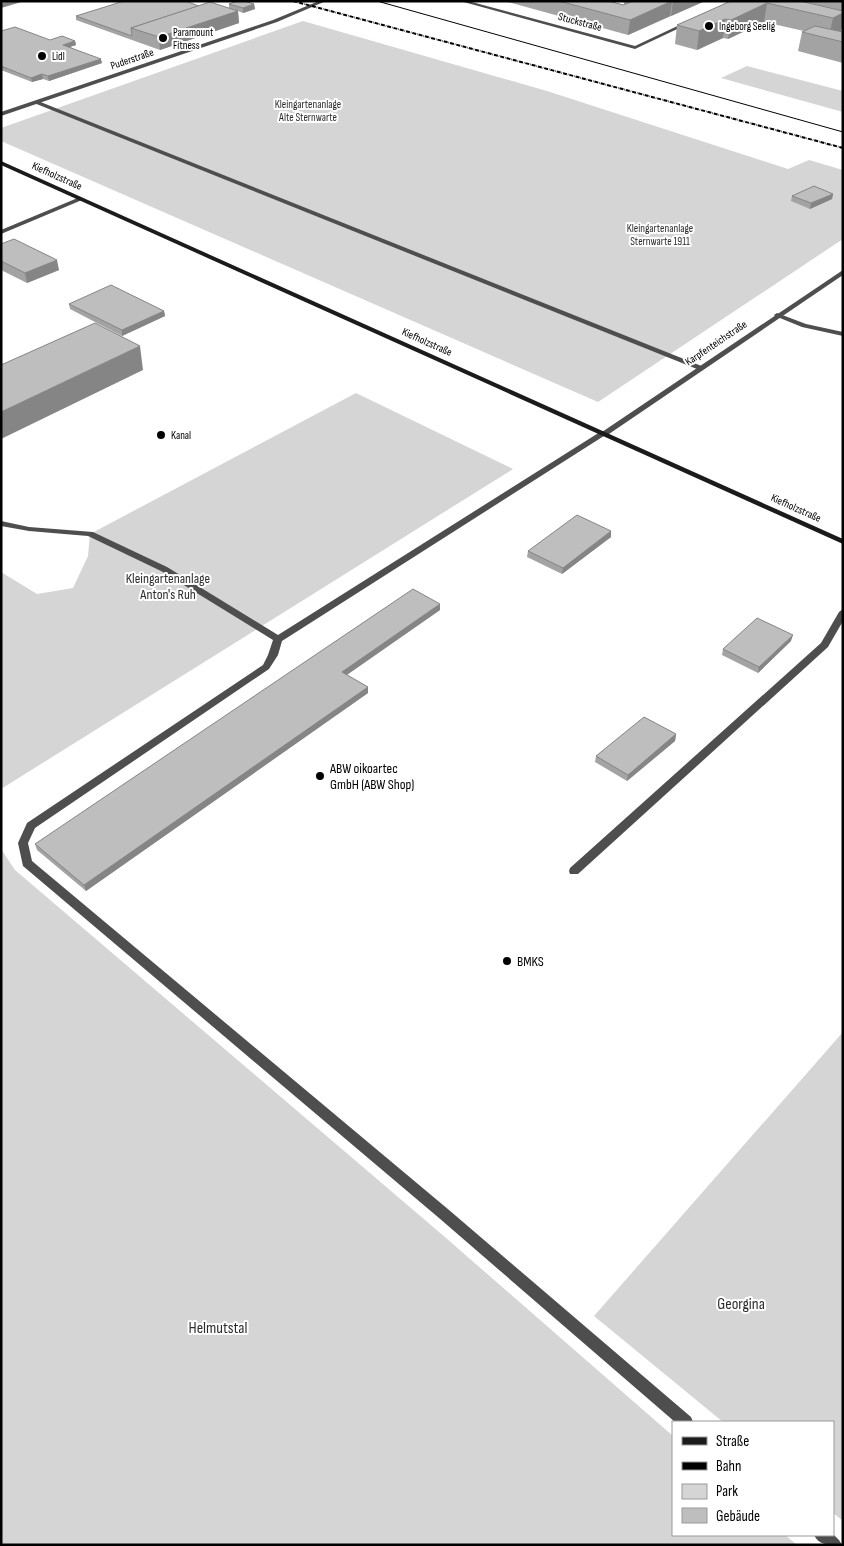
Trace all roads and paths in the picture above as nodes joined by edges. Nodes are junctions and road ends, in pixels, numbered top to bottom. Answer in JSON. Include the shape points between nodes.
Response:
{"nodes":[{"id":1,"x":324,"y":1,"type":"edge"},
{"id":2,"x":462,"y":1,"type":"edge"},
{"id":3,"x":696,"y":20,"type":"edge"},
{"id":4,"x":36,"y":102,"type":"junction"},
{"id":5,"x":1,"y":114,"type":"edge"},
{"id":6,"x":1,"y":164,"type":"edge"},
{"id":7,"x":80,"y":199,"type":"junction"},
{"id":8,"x":1,"y":232,"type":"edge"},
{"id":9,"x":843,"y":272,"type":"edge"},
{"id":10,"x":778,"y":315,"type":"junction"},
{"id":11,"x":843,"y":334,"type":"edge"},
{"id":12,"x":700,"y":368,"type":"junction"},
{"id":13,"x":603,"y":434,"type":"junction"},
{"id":14,"x":1,"y":523,"type":"edge"},
{"id":15,"x":843,"y":542,"type":"edge"},
{"id":16,"x":843,"y":612,"type":"edge"},
{"id":17,"x":278,"y":639,"type":"junction"},
{"id":18,"x":574,"y":871,"type":"dead end"},
{"id":19,"x":685,"y":1421,"type":"edge"},
{"id":20,"x":823,"y":1536,"type":"edge"},
{"id":21,"x":834,"y":1545,"type":"edge"}],
"edges":[{"from":1,"to":4,"type":"street","name":"Puderstraße","via":[[266,24]]},
{"from":2,"to":3,"type":"street","name":"Stuckstraße","via":[[635,48]]},
{"from":4,"to":5,"type":"street","name":"Puderstraße"},
{"from":4,"to":12,"type":"street"},
{"from":6,"to":7,"type":"street","name":"Kiefholzstraße"},
{"from":7,"to":8,"type":"street"},
{"from":7,"to":13,"type":"street","name":"Kiefholzstraße"},
{"from":9,"to":10,"type":"street","name":"Karpfenteichstraße"},
{"from":10,"to":11,"type":"street","via":[[804,326]]},
{"from":10,"to":12,"type":"street","name":"Karpfenteichstraße"},
{"from":12,"to":13,"type":"street","name":"Karpfenteichstraße"},
{"from":13,"to":15,"type":"street","name":"Kiefholzstraße"},
{"from":13,"to":17,"type":"street","name":"Karpfenteichstraße"},
{"from":14,"to":17,"type":"street","via":[[29,529],[90,534],[164,569]]},
{"from":16,"to":18,"type":"street","via":[[825,646]]},
{"from":17,"to":19,"type":"street","via":[[266,667],[31,826],[23,843],[27,863]]},
{"from":20,"to":21,"type":"street"}]}
